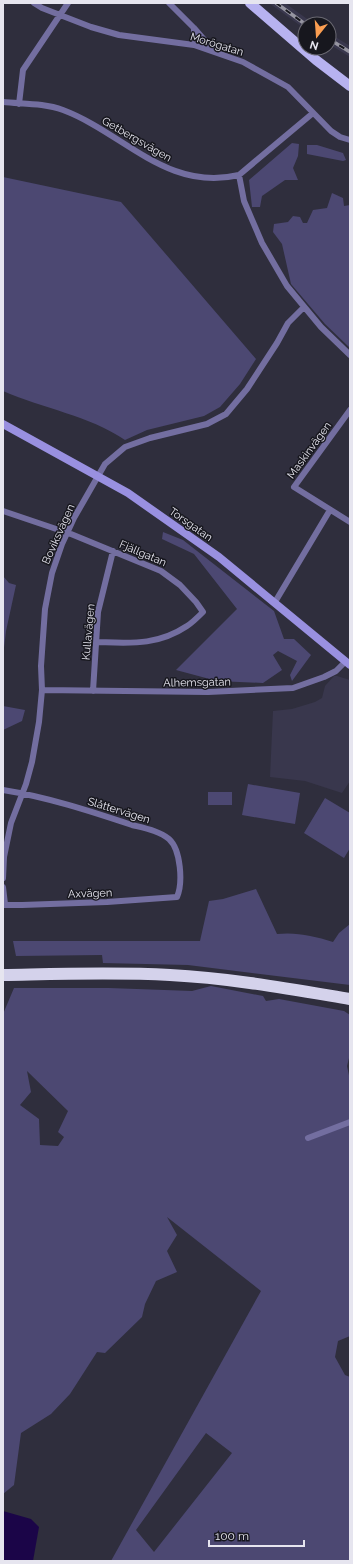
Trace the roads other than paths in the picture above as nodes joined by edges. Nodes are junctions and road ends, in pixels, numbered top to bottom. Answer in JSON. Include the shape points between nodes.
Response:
{"nodes":[{"id":1,"x":34,"y":3,"type":"edge"},
{"id":2,"x":68,"y":3,"type":"edge"},
{"id":3,"x":169,"y":3,"type":"edge"},
{"id":4,"x":250,"y":3,"type":"edge"},
{"id":5,"x":61,"y":15,"type":"junction"},
{"id":6,"x":194,"y":28,"type":"junction"},
{"id":7,"x":194,"y":45,"type":"junction"},
{"id":8,"x":214,"y":51,"type":"junction"},
{"id":9,"x":350,"y":86,"type":"edge"},
{"id":10,"x":3,"y":102,"type":"edge"},
{"id":11,"x":19,"y":104,"type":"junction"},
{"id":12,"x":313,"y":113,"type":"junction"},
{"id":13,"x":350,"y":140,"type":"edge"},
{"id":14,"x":239,"y":175,"type":"junction"},
{"id":15,"x":304,"y":306,"type":"junction"},
{"id":16,"x":350,"y":355,"type":"edge"},
{"id":17,"x":350,"y":410,"type":"edge"},
{"id":18,"x":3,"y":424,"type":"edge"},
{"id":19,"x":98,"y":477,"type":"junction"},
{"id":20,"x":330,"y":510,"type":"junction"},
{"id":21,"x":3,"y":511,"type":"edge"},
{"id":22,"x":350,"y":522,"type":"edge"},
{"id":23,"x":67,"y":533,"type":"junction"},
{"id":24,"x":113,"y":551,"type":"junction"},
{"id":25,"x":275,"y":602,"type":"junction"},
{"id":26,"x":97,"y":642,"type":"junction"},
{"id":27,"x":348,"y":663,"type":"edge"},
{"id":28,"x":42,"y":690,"type":"junction"},
{"id":29,"x":93,"y":691,"type":"junction"},
{"id":30,"x":3,"y":790,"type":"edge"},
{"id":31,"x":22,"y":793,"type":"junction"},
{"id":32,"x":3,"y":878,"type":"edge"},
{"id":33,"x":3,"y":888,"type":"edge"},
{"id":34,"x":177,"y":897,"type":"joint"},
{"id":35,"x":4,"y":904,"type":"edge"},
{"id":36,"x":3,"y":969,"type":"edge"},
{"id":37,"x":3,"y":975,"type":"edge"},
{"id":38,"x":350,"y":992,"type":"edge"},
{"id":39,"x":350,"y":999,"type":"edge"},
{"id":40,"x":350,"y":1122,"type":"edge"},
{"id":41,"x":308,"y":1138,"type":"dead end"}],
"edges":[{"from":1,"to":5,"type":"street","name":"Morögatan"},
{"from":2,"to":5,"type":"street"},
{"from":3,"to":6,"type":"street"},
{"from":4,"to":9,"type":"main road"},
{"from":5,"to":7,"type":"street","name":"Morögatan","via":[[119,35]]},
{"from":5,"to":11,"type":"street","via":[[23,70]]},
{"from":6,"to":7,"type":"street"},
{"from":6,"to":8,"type":"street"},
{"from":7,"to":8,"type":"street","name":"Morögatan"},
{"from":8,"to":12,"type":"street","name":"Morögatan","via":[[243,62],[288,87]]},
{"from":10,"to":11,"type":"street","name":"Getbergsvägen"},
{"from":11,"to":14,"type":"street","name":"Getbergsvägen","via":[[52,106],[65,111],[178,173],[202,178]]},
{"from":12,"to":13,"type":"street","name":"Morögatan","via":[[331,131]]},
{"from":12,"to":14,"type":"street"},
{"from":14,"to":15,"type":"street","via":[[244,201],[262,243],[287,286]]},
{"from":15,"to":16,"type":"street"},
{"from":15,"to":19,"type":"street","name":"Boviksvägen","via":[[288,323],[247,389],[226,414],[207,424],[125,447],[105,464]]},
{"from":17,"to":20,"type":"street","name":"Maskinvägen","via":[[294,487]]},
{"from":18,"to":19,"type":"main road","name":"Torsgatan"},
{"from":19,"to":23,"type":"street","name":"Boviksvägen"},
{"from":19,"to":25,"type":"main road","name":"Torsgatan","via":[[128,493],[219,556]]},
{"from":20,"to":22,"type":"street","name":"Maskinvägen"},
{"from":20,"to":25,"type":"street"},
{"from":21,"to":23,"type":"street","name":"Fjällgatan"},
{"from":23,"to":24,"type":"street","name":"Fjällgatan"},
{"from":23,"to":28,"type":"street","name":"Boviksvägen","via":[[52,573],[45,610]]},
{"from":24,"to":26,"type":"street","name":"Kullavägen","via":[[99,607]]},
{"from":24,"to":26,"type":"street","name":"Fjällgatan","via":[[170,576],[203,612],[187,626],[154,641]]},
{"from":25,"to":27,"type":"main road","name":"Torsgatan"},
{"from":26,"to":29,"type":"street","name":"Kullavägen"},
{"from":27,"to":29,"type":"street","name":"Alhemsgatan","via":[[324,677],[293,688],[208,692]]},
{"from":28,"to":29,"type":"street","name":"Alhemsgatan"},
{"from":28,"to":31,"type":"street","name":"Boviksvägen","via":[[36,740]]},
{"from":30,"to":31,"type":"street","name":"Slåttervägen"},
{"from":31,"to":32,"type":"street","name":"Boviksvägen","via":[[11,822]]},
{"from":31,"to":34,"type":"street","name":"Slåttervägen","via":[[107,817],[168,838],[176,848],[179,860],[180,890]]},
{"from":33,"to":35,"type":"street"},
{"from":34,"to":35,"type":"street","name":"Axvägen","via":[[107,902]]},
{"from":36,"to":38,"type":"highway","via":[[158,968],[246,976]]},
{"from":37,"to":39,"type":"highway","via":[[131,973],[192,976],[241,981]]},
{"from":40,"to":41,"type":"street"}]}
